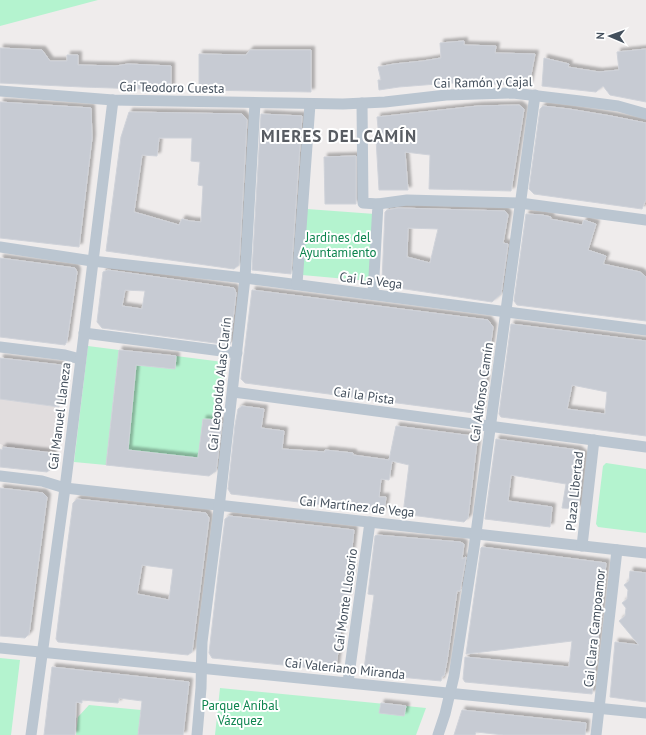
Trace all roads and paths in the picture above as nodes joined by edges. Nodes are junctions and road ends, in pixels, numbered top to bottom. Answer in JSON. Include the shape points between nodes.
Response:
{"nodes":[{"id":1,"x":0,"y":91,"type":"edge"},
{"id":2,"x":535,"y":95,"type":"junction"},
{"id":3,"x":113,"y":100,"type":"junction"},
{"id":4,"x":255,"y":103,"type":"junction"},
{"id":5,"x":362,"y":103,"type":"junction"},
{"id":6,"x":310,"y":104,"type":"junction"},
{"id":7,"x":343,"y":104,"type":"joint"},
{"id":8,"x":646,"y":114,"type":"edge"},
{"id":9,"x":520,"y":203,"type":"junction"},
{"id":10,"x":378,"y":204,"type":"junction"},
{"id":11,"x":646,"y":220,"type":"edge"},
{"id":12,"x":0,"y":247,"type":"edge"},
{"id":13,"x":92,"y":261,"type":"junction"},
{"id":14,"x":245,"y":278,"type":"junction"},
{"id":15,"x":297,"y":284,"type":"junction"},
{"id":16,"x":374,"y":294,"type":"junction"},
{"id":17,"x":506,"y":312,"type":"junction"},
{"id":18,"x":646,"y":330,"type":"edge"},
{"id":19,"x":84,"y":333,"type":"junction"},
{"id":20,"x":0,"y":347,"type":"edge"},
{"id":21,"x":237,"y":353,"type":"junction"},
{"id":22,"x":80,"y":359,"type":"junction"},
{"id":23,"x":233,"y":392,"type":"junction"},
{"id":24,"x":490,"y":426,"type":"junction"},
{"id":25,"x":594,"y":440,"type":"junction"},
{"id":26,"x":646,"y":447,"type":"edge"},
{"id":27,"x":0,"y":476,"type":"edge"},
{"id":28,"x":65,"y":488,"type":"junction"},
{"id":29,"x":220,"y":505,"type":"junction"},
{"id":30,"x":370,"y":522,"type":"junction"},
{"id":31,"x":476,"y":534,"type":"junction"},
{"id":32,"x":582,"y":546,"type":"junction"},
{"id":33,"x":617,"y":550,"type":"junction"},
{"id":34,"x":646,"y":553,"type":"edge"},
{"id":35,"x":0,"y":648,"type":"edge"},
{"id":36,"x":41,"y":652,"type":"junction"},
{"id":37,"x":201,"y":668,"type":"junction"},
{"id":38,"x":348,"y":682,"type":"junction"},
{"id":39,"x":450,"y":693,"type":"junction"},
{"id":40,"x":599,"y":709,"type":"junction"},
{"id":41,"x":646,"y":713,"type":"edge"},
{"id":42,"x":31,"y":735,"type":"edge"},
{"id":43,"x":197,"y":735,"type":"edge"},
{"id":44,"x":438,"y":735,"type":"edge"},
{"id":45,"x":596,"y":735,"type":"edge"}],
"edges":[{"from":1,"to":3,"type":"street","name":"Cai Teodoro Cuesta"},
{"from":2,"to":5,"type":"street","name":"Cai Ramón y Cajal","via":[[446,95]]},
{"from":2,"to":8,"type":"street","name":"Cai Ramón y Cajal","via":[[618,106]]},
{"from":2,"to":9,"type":"street","name":"Cai Alfonso Camín"},
{"from":3,"to":4,"type":"street","name":"Cai Teodoro Cuesta"},
{"from":3,"to":13,"type":"street","name":"Cai Manuel Llaneza"},
{"from":4,"to":6,"type":"street","name":"Cai Teodoro Cuesta"},
{"from":4,"to":14,"type":"street","name":"Cai Leopoldo Alas Clarín"},
{"from":5,"to":7,"type":"street","name":"Cai Ramón y Cajal"},
{"from":5,"to":10,"type":"street","via":[[363,203]]},
{"from":6,"to":7,"type":"street","name":"Cai Teodoro Cuesta"},
{"from":6,"to":15,"type":"street"},
{"from":9,"to":10,"type":"street","via":[[407,200]]},
{"from":9,"to":11,"type":"street"},
{"from":9,"to":17,"type":"street","name":"Cai Alfonso Camín"},
{"from":10,"to":16,"type":"street"},
{"from":12,"to":13,"type":"street","name":"Cai La Vega"},
{"from":13,"to":14,"type":"street","name":"Cai La Vega"},
{"from":13,"to":19,"type":"street","name":"Cai Manuel Llaneza"},
{"from":14,"to":15,"type":"street","name":"Cai La Vega"},
{"from":14,"to":21,"type":"street","name":"Cai Leopoldo Alas Clarín"},
{"from":15,"to":16,"type":"street","name":"Cai La Vega"},
{"from":16,"to":17,"type":"street","name":"Cai La Vega"},
{"from":17,"to":18,"type":"street","name":"Cai La Vega"},
{"from":17,"to":24,"type":"street","name":"Cai Alfonso Camín"},
{"from":19,"to":21,"type":"street"},
{"from":19,"to":22,"type":"street","name":"Cai Manuel Llaneza"},
{"from":20,"to":22,"type":"street"},
{"from":21,"to":23,"type":"street","name":"Cai Leopoldo Alas Clarín"},
{"from":22,"to":28,"type":"street","name":"Cai Manuel Llaneza"},
{"from":23,"to":24,"type":"street","name":"Cai la Pista"},
{"from":23,"to":29,"type":"street","name":"Cai Leopoldo Alas Clarín"},
{"from":24,"to":25,"type":"street","name":"Cai la Pista"},
{"from":24,"to":31,"type":"street","name":"Cai Alfonso Camín"},
{"from":25,"to":26,"type":"street","name":"Cai la Pista"},
{"from":25,"to":32,"type":"street","name":"Plaza Libertad"},
{"from":27,"to":28,"type":"street","name":"Cai Martínez de Vega","via":[[42,481]]},
{"from":28,"to":29,"type":"street","name":"Cai Martínez de Vega"},
{"from":28,"to":36,"type":"street","name":"Cai Manuel Llaneza"},
{"from":29,"to":30,"type":"street","name":"Cai Martínez de Vega"},
{"from":29,"to":37,"type":"street","name":"Cai Leopoldo Alas Clarín","via":[[202,642]]},
{"from":30,"to":31,"type":"street","name":"Cai Martínez de Vega"},
{"from":30,"to":38,"type":"street","name":"Cai Monte Llosorio"},
{"from":31,"to":32,"type":"street","name":"Cai Martínez de Vega"},
{"from":31,"to":39,"type":"street","name":"Cai Alfonso Camín"},
{"from":32,"to":33,"type":"street","name":"Cai Martínez de Vega"},
{"from":33,"to":34,"type":"street","name":"Cai Martínez de Vega"},
{"from":33,"to":40,"type":"street","name":"Cai Clara Campoamor"},
{"from":35,"to":36,"type":"street","name":"Cai Valeriano Miranda"},
{"from":36,"to":37,"type":"street","name":"Cai Valeriano Miranda"},
{"from":36,"to":42,"type":"street","name":"Cai Manuel Llaneza"},
{"from":37,"to":38,"type":"street","name":"Cai Valeriano Miranda"},
{"from":37,"to":43,"type":"street","name":"Cai Leopoldo Alas Clarín","via":[[202,688]]},
{"from":38,"to":39,"type":"street","name":"Cai Valeriano Miranda"},
{"from":39,"to":40,"type":"street","name":"Cai Valeriano Miranda"},
{"from":39,"to":44,"type":"street","name":"Cai Alfonso Camín"},
{"from":40,"to":41,"type":"street","name":"Cai Valeriano Miranda"},
{"from":40,"to":45,"type":"street","name":"Cai Clara Campoamor"}]}
